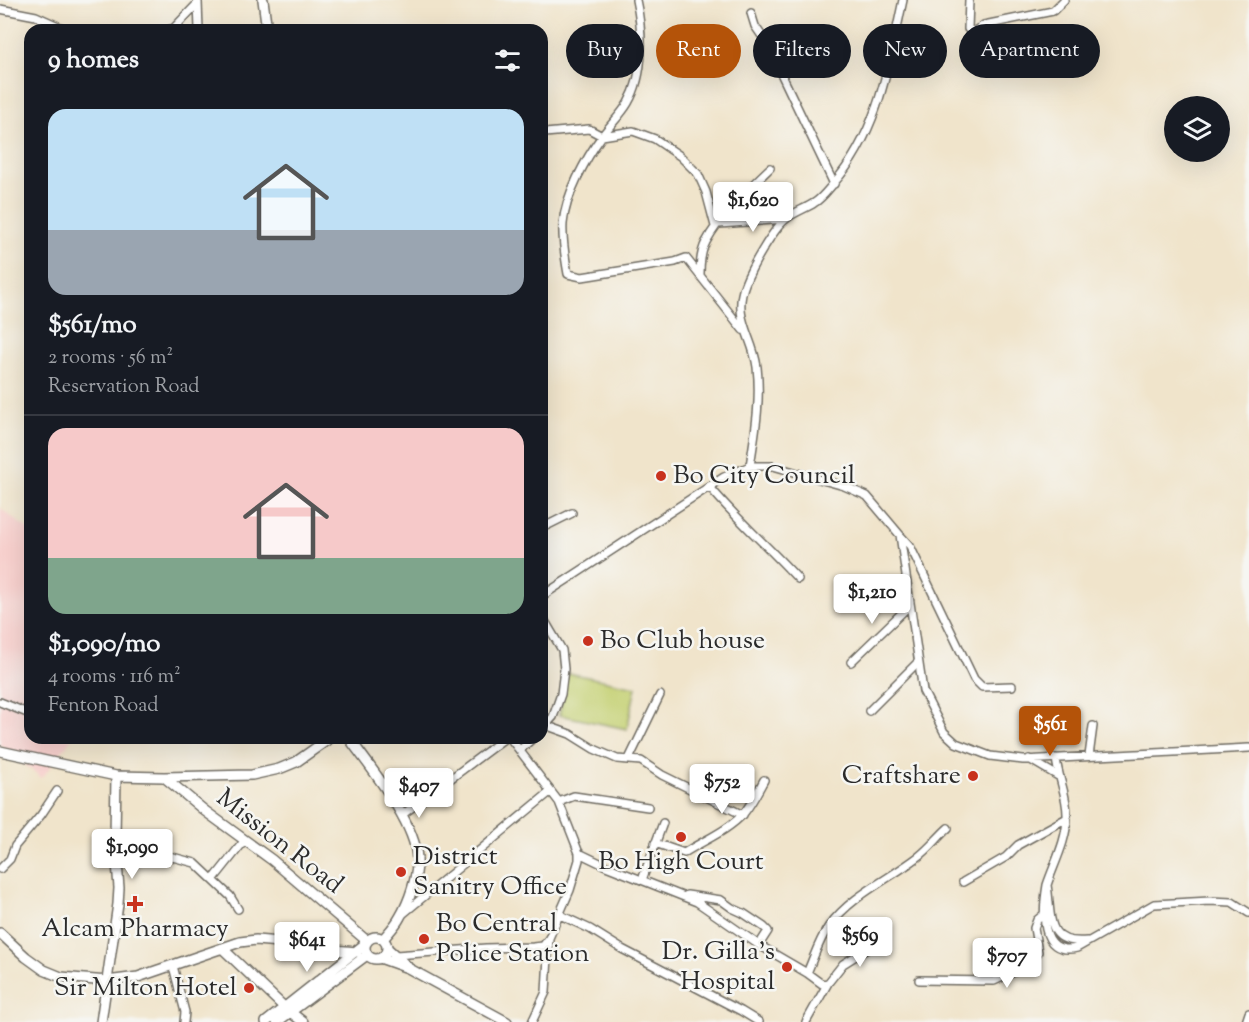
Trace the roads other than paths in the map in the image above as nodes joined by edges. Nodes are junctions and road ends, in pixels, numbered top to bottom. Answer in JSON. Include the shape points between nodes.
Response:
{"nodes":[{"id":1,"x":263,"y":0,"type":"edge"},
{"id":2,"x":636,"y":0,"type":"edge"},
{"id":3,"x":903,"y":0,"type":"edge"},
{"id":4,"x":969,"y":0,"type":"edge"},
{"id":5,"x":1064,"y":0,"type":"edge"},
{"id":6,"x":198,"y":2,"type":"edge"},
{"id":7,"x":0,"y":9,"type":"edge"},
{"id":8,"x":751,"y":13,"type":"dead end"},
{"id":9,"x":54,"y":24,"type":"edge"},
{"id":10,"x":178,"y":24,"type":"edge"},
{"id":11,"x":199,"y":24,"type":"edge"},
{"id":12,"x":266,"y":24,"type":"edge"},
{"id":13,"x":548,"y":132,"type":"edge"},
{"id":14,"x":602,"y":136,"type":"junction"},
{"id":15,"x":770,"y":168,"type":"dead end"},
{"id":16,"x":834,"y":184,"type":"junction"},
{"id":17,"x":786,"y":219,"type":"junction"},
{"id":18,"x":717,"y":225,"type":"junction"},
{"id":19,"x":700,"y":274,"type":"junction"},
{"id":20,"x":746,"y":333,"type":"junction"},
{"id":21,"x":750,"y":466,"type":"junction"},
{"id":22,"x":709,"y":486,"type":"junction"},
{"id":23,"x":572,"y":513,"type":"dead end"},
{"id":24,"x":548,"y":524,"type":"edge"},
{"id":25,"x":900,"y":535,"type":"junction"},
{"id":26,"x":798,"y":579,"type":"dead end"},
{"id":27,"x":548,"y":592,"type":"edge"},
{"id":28,"x":910,"y":605,"type":"junction"},
{"id":29,"x":548,"y":626,"type":"edge"},
{"id":30,"x":851,"y":662,"type":"dead end"},
{"id":31,"x":918,"y":662,"type":"junction"},
{"id":32,"x":1012,"y":687,"type":"dead end"},
{"id":33,"x":660,"y":695,"type":"dead end"},
{"id":34,"x":0,"y":702,"type":"edge"},
{"id":35,"x":869,"y":711,"type":"dead end"},
{"id":36,"x":24,"y":712,"type":"edge"},
{"id":37,"x":548,"y":722,"type":"edge"},
{"id":38,"x":1093,"y":726,"type":"dead end"},
{"id":39,"x":548,"y":728,"type":"edge"},
{"id":40,"x":322,"y":744,"type":"edge"},
{"id":41,"x":353,"y":744,"type":"edge"},
{"id":42,"x":498,"y":744,"type":"edge"},
{"id":43,"x":515,"y":744,"type":"edge"},
{"id":44,"x":526,"y":744,"type":"edge"},
{"id":45,"x":1249,"y":748,"type":"edge"},
{"id":46,"x":520,"y":750,"type":"junction"},
{"id":47,"x":0,"y":751,"type":"edge"},
{"id":48,"x":1089,"y":756,"type":"junction"},
{"id":49,"x":1056,"y":758,"type":"junction"},
{"id":50,"x":629,"y":759,"type":"junction"},
{"id":51,"x":1029,"y":759,"type":"junction"},
{"id":52,"x":116,"y":776,"type":"junction"},
{"id":53,"x":1058,"y":776,"type":"junction"},
{"id":54,"x":164,"y":777,"type":"junction"},
{"id":55,"x":764,"y":780,"type":"dead end"},
{"id":56,"x":57,"y":791,"type":"dead end"},
{"id":57,"x":550,"y":792,"type":"junction"},
{"id":58,"x":559,"y":802,"type":"junction"},
{"id":59,"x":648,"y":807,"type":"dead end"},
{"id":60,"x":402,"y":815,"type":"junction"},
{"id":61,"x":742,"y":815,"type":"junction"},
{"id":62,"x":1067,"y":818,"type":"junction"},
{"id":63,"x":663,"y":823,"type":"dead end"},
{"id":64,"x":948,"y":828,"type":"dead end"},
{"id":65,"x":115,"y":837,"type":"junction"},
{"id":66,"x":244,"y":840,"type":"junction"},
{"id":67,"x":655,"y":843,"type":"junction"},
{"id":68,"x":579,"y":853,"type":"junction"},
{"id":69,"x":0,"y":869,"type":"edge"},
{"id":70,"x":213,"y":879,"type":"junction"},
{"id":71,"x":642,"y":880,"type":"junction"},
{"id":72,"x":963,"y":882,"type":"dead end"},
{"id":73,"x":1047,"y":885,"type":"junction"},
{"id":74,"x":679,"y":895,"type":"junction"},
{"id":75,"x":238,"y":909,"type":"dead end"},
{"id":76,"x":1249,"y":913,"type":"edge"},
{"id":77,"x":560,"y":915,"type":"junction"},
{"id":78,"x":1043,"y":915,"type":"junction"},
{"id":79,"x":400,"y":916,"type":"junction"},
{"id":80,"x":0,"y":933,"type":"edge"},
{"id":81,"x":549,"y":938,"type":"junction"},
{"id":82,"x":881,"y":940,"type":"dead end"},
{"id":83,"x":1087,"y":941,"type":"junction"},
{"id":84,"x":366,"y":942,"type":"junction"},
{"id":85,"x":385,"y":943,"type":"junction"},
{"id":86,"x":759,"y":945,"type":"junction"},
{"id":87,"x":533,"y":947,"type":"junction"},
{"id":88,"x":222,"y":948,"type":"junction"},
{"id":89,"x":396,"y":955,"type":"junction"},
{"id":90,"x":359,"y":956,"type":"junction"},
{"id":91,"x":547,"y":957,"type":"junction"},
{"id":92,"x":380,"y":958,"type":"junction"},
{"id":93,"x":173,"y":966,"type":"junction"},
{"id":94,"x":408,"y":968,"type":"junction"},
{"id":95,"x":807,"y":973,"type":"junction"},
{"id":96,"x":919,"y":980,"type":"dead end"},
{"id":97,"x":107,"y":981,"type":"junction"},
{"id":98,"x":828,"y":983,"type":"junction"},
{"id":99,"x":287,"y":1009,"type":"junction"},
{"id":100,"x":1249,"y":1013,"type":"edge"},
{"id":101,"x":101,"y":1022,"type":"edge"},
{"id":102,"x":184,"y":1022,"type":"edge"},
{"id":103,"x":266,"y":1022,"type":"edge"},
{"id":104,"x":277,"y":1022,"type":"edge"},
{"id":105,"x":303,"y":1022,"type":"edge"},
{"id":106,"x":507,"y":1022,"type":"edge"},
{"id":107,"x":532,"y":1022,"type":"edge"},
{"id":108,"x":759,"y":1022,"type":"edge"},
{"id":109,"x":806,"y":1022,"type":"edge"},
{"id":110,"x":1246,"y":1022,"type":"edge"}],
"edges":[{"from":1,"to":12,"type":"street"},
{"from":2,"to":14,"type":"street","via":[[641,51],[636,84],[627,104]]},
{"from":3,"to":16,"type":"street","via":[[871,124],[856,155]]},
{"from":4,"to":5,"type":"street","via":[[968,29],[975,31],[984,25],[1053,11]]},
{"from":6,"to":10,"type":"street"},
{"from":6,"to":11,"type":"street"},
{"from":7,"to":9,"type":"street"},
{"from":8,"to":16,"type":"street"},
{"from":13,"to":14,"type":"street","via":[[589,129]]},
{"from":14,"to":18,"type":"street","via":[[633,131],[655,139],[680,156],[698,174]]},
{"from":14,"to":19,"type":"street","via":[[586,161],[566,208],[563,234],[568,274],[582,277],[686,258]]},
{"from":15,"to":18,"type":"street"},
{"from":16,"to":17,"type":"street","via":[[816,202]]},
{"from":17,"to":18,"type":"street"},
{"from":17,"to":20,"type":"street","via":[[753,265],[744,285],[740,306]]},
{"from":18,"to":19,"type":"street","via":[[705,242]]},
{"from":19,"to":20,"type":"street"},
{"from":20,"to":21,"type":"street","via":[[756,364],[759,402]]},
{"from":21,"to":22,"type":"street"},
{"from":21,"to":25,"type":"street","via":[[773,466],[867,496]]},
{"from":22,"to":26,"type":"street"},
{"from":22,"to":27,"type":"street"},
{"from":23,"to":24,"type":"street"},
{"from":25,"to":28,"type":"street"},
{"from":25,"to":32,"type":"street","via":[[910,546],[974,679],[982,687]]},
{"from":28,"to":30,"type":"street"},
{"from":28,"to":31,"type":"street"},
{"from":29,"to":37,"type":"street","via":[[562,650],[564,669],[561,694],[554,717]]},
{"from":31,"to":35,"type":"street"},
{"from":31,"to":51,"type":"street","via":[[923,691],[944,732],[956,743],[990,756]]},
{"from":33,"to":50,"type":"street"},
{"from":34,"to":36,"type":"street"},
{"from":38,"to":48,"type":"street"},
{"from":39,"to":50,"type":"street","via":[[570,734],[617,759]]},
{"from":40,"to":54,"type":"street","via":[[296,762],[252,775]]},
{"from":41,"to":60,"type":"street"},
{"from":42,"to":60,"type":"street"},
{"from":43,"to":46,"type":"street"},
{"from":44,"to":46,"type":"street"},
{"from":45,"to":48,"type":"street"},
{"from":46,"to":57,"type":"street"},
{"from":47,"to":52,"type":"street"},
{"from":48,"to":49,"type":"street"},
{"from":49,"to":51,"type":"street"},
{"from":49,"to":53,"type":"street"},
{"from":50,"to":61,"type":"street","via":[[641,761],[662,776]]},
{"from":51,"to":53,"type":"street"},
{"from":52,"to":54,"type":"street"},
{"from":52,"to":65,"type":"street"},
{"from":53,"to":62,"type":"street","via":[[1064,787]]},
{"from":54,"to":66,"type":"street","name":"Mission Road"},
{"from":55,"to":61,"type":"street"},
{"from":56,"to":69,"type":"street"},
{"from":57,"to":58,"type":"street"},
{"from":57,"to":79,"type":"street"},
{"from":58,"to":59,"type":"street","via":[[574,796]]},
{"from":58,"to":68,"type":"street"},
{"from":60,"to":79,"type":"street","via":[[416,846],[417,860]]},
{"from":61,"to":67,"type":"street","via":[[684,853]]},
{"from":62,"to":72,"type":"street"},
{"from":62,"to":73,"type":"street"},
{"from":63,"to":67,"type":"street"},
{"from":64,"to":95,"type":"street","via":[[919,856],[862,894],[836,919],[820,941]]},
{"from":65,"to":70,"type":"street","via":[[195,863]]},
{"from":65,"to":97,"type":"street","via":[[119,888]]},
{"from":66,"to":70,"type":"street"},
{"from":66,"to":84,"type":"street","name":"Mission Road"},
{"from":67,"to":71,"type":"street"},
{"from":68,"to":71,"type":"street"},
{"from":68,"to":77,"type":"street"},
{"from":70,"to":75,"type":"street"},
{"from":71,"to":74,"type":"street"},
{"from":73,"to":78,"type":"street"},
{"from":73,"to":83,"type":"street","via":[[1054,931],[1060,938]]},
{"from":74,"to":86,"type":"street","via":[[697,902]]},
{"from":74,"to":86,"type":"street","via":[[721,900],[743,913],[768,931]]},
{"from":76,"to":83,"type":"street","via":[[1232,902],[1154,904]]},
{"from":77,"to":81,"type":"street"},
{"from":77,"to":108,"type":"street"},
{"from":78,"to":83,"type":"street","via":[[1045,928],[1056,945],[1072,949]]},
{"from":78,"to":96,"type":"street","via":[[1034,928],[1038,952],[1027,966],[994,981]]},
{"from":79,"to":85,"type":"street"},
{"from":80,"to":97,"type":"street","via":[[26,957],[61,978]]},
{"from":81,"to":87,"type":"street","via":[[543,946]]},
{"from":81,"to":91,"type":"street"},
{"from":82,"to":98,"type":"street","via":[[843,964]]},
{"from":84,"to":85,"type":"street","via":[[376,936]]},
{"from":84,"to":90,"type":"street"},
{"from":85,"to":89,"type":"street"},
{"from":85,"to":92,"type":"street","via":[[386,953]]},
{"from":86,"to":95,"type":"street"},
{"from":87,"to":89,"type":"street"},
{"from":87,"to":91,"type":"street"},
{"from":88,"to":90,"type":"street","via":[[256,940],[302,944]]},
{"from":88,"to":93,"type":"street"},
{"from":88,"to":99,"type":"street"},
{"from":89,"to":94,"type":"street"},
{"from":90,"to":92,"type":"street"},
{"from":90,"to":99,"type":"street"},
{"from":91,"to":107,"type":"street","via":[[546,992]]},
{"from":92,"to":94,"type":"street"},
{"from":93,"to":97,"type":"street"},
{"from":93,"to":102,"type":"street"},
{"from":94,"to":106,"type":"street"},
{"from":95,"to":98,"type":"street","via":[[822,984]]},
{"from":97,"to":101,"type":"street"},
{"from":98,"to":109,"type":"street"},
{"from":99,"to":103,"type":"street"},
{"from":99,"to":104,"type":"street"},
{"from":99,"to":105,"type":"street"},
{"from":100,"to":110,"type":"street"}]}
